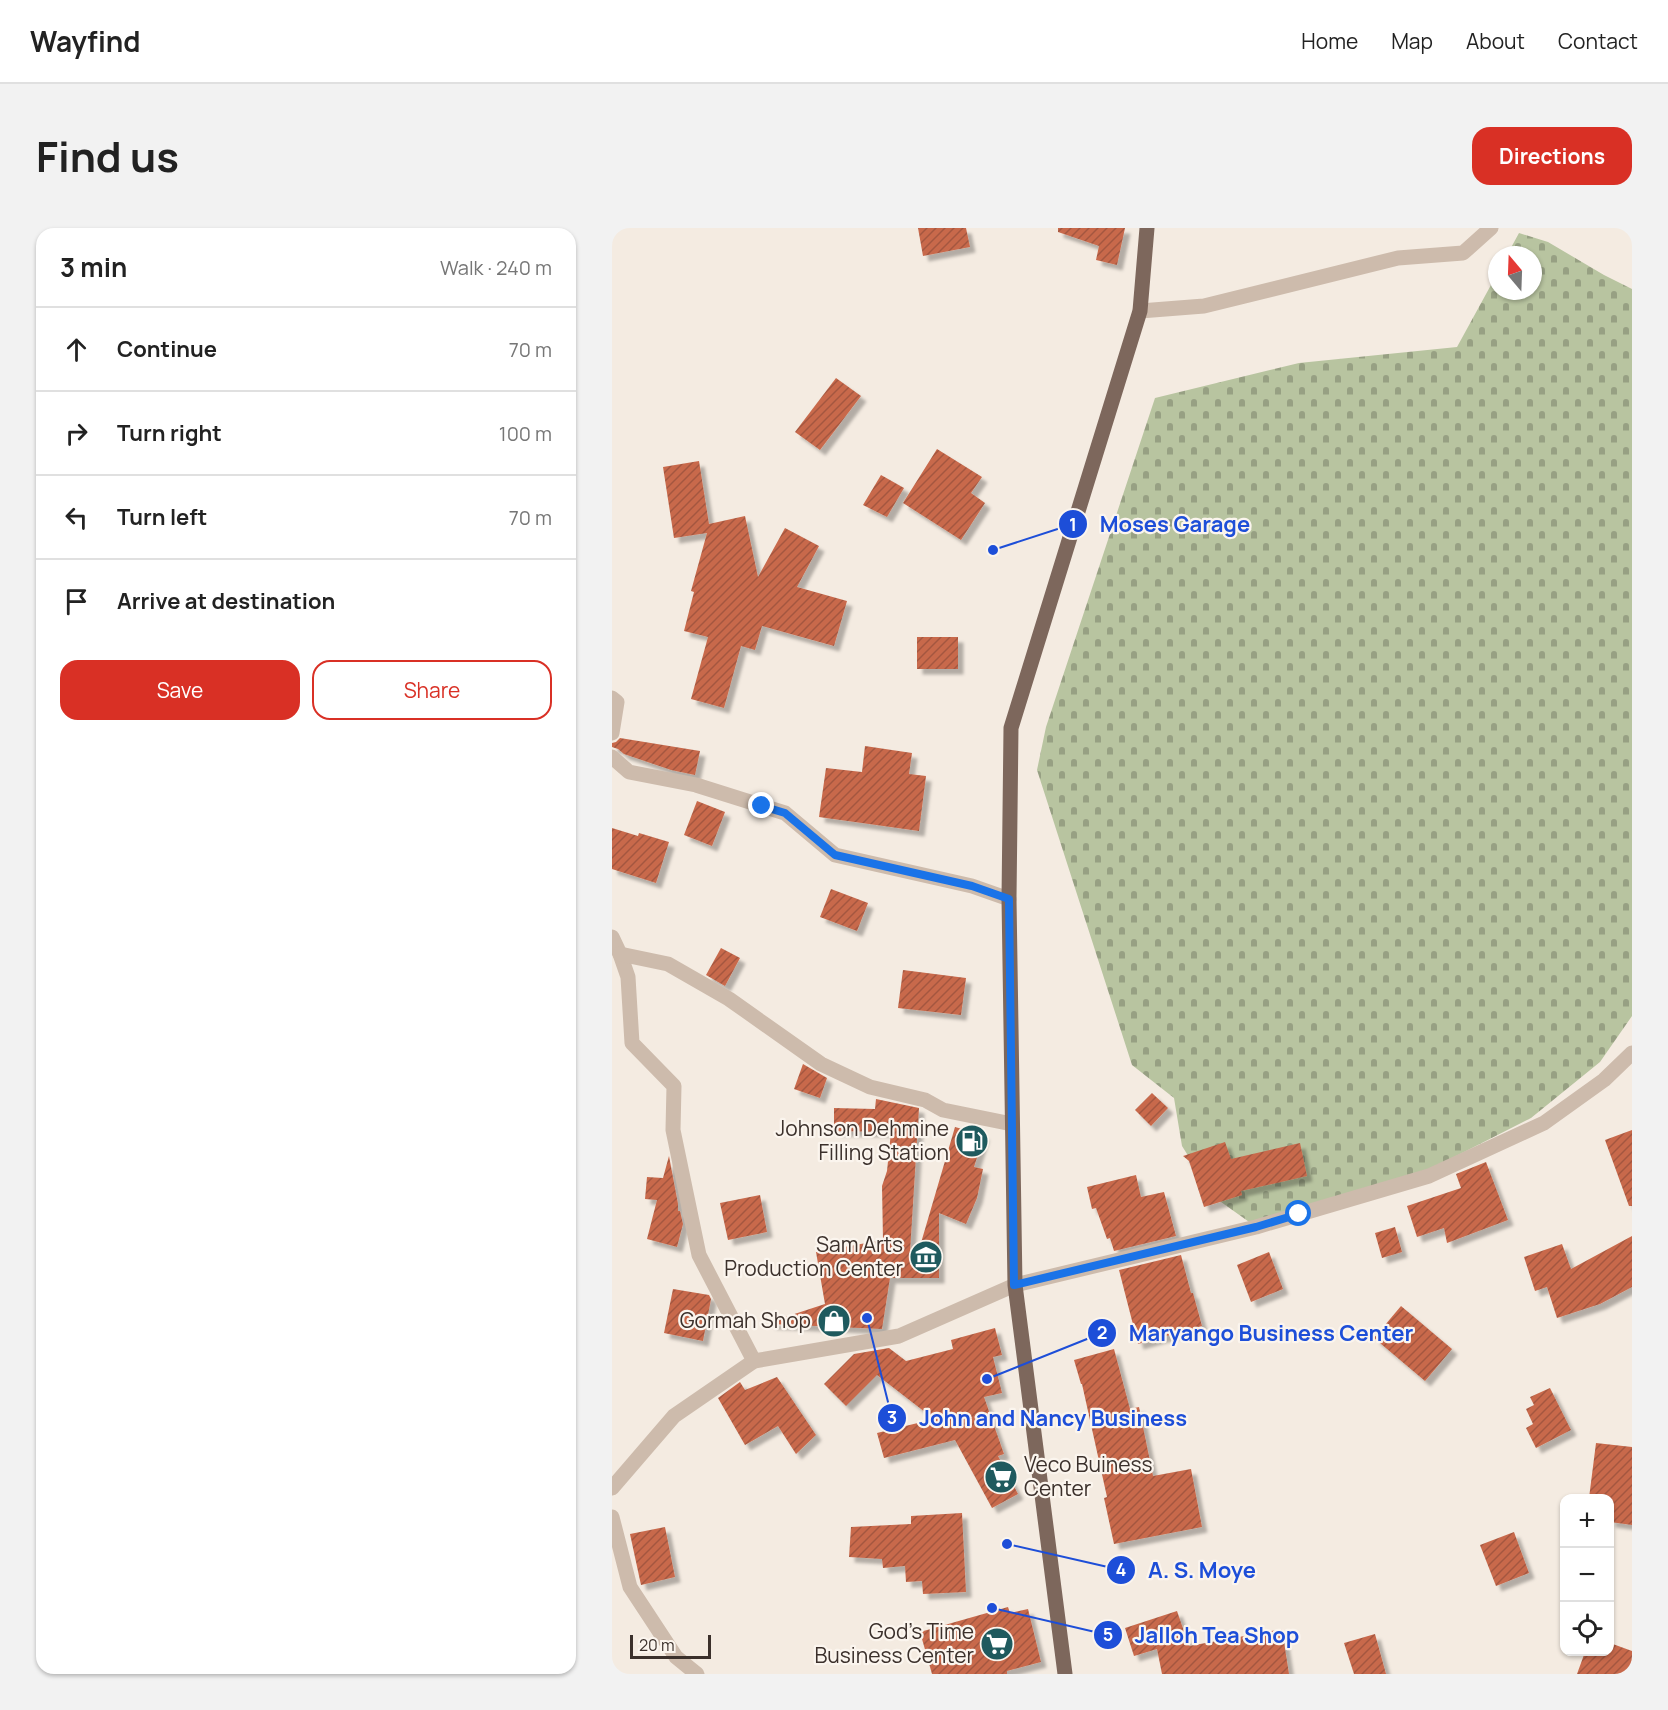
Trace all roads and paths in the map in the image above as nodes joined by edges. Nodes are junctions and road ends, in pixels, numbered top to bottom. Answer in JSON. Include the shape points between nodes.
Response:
{"nodes":[{"id":1,"x":1148,"y":228,"type":"edge"},
{"id":2,"x":1491,"y":228,"type":"edge"},
{"id":3,"x":1140,"y":311,"type":"junction"},
{"id":4,"x":612,"y":698,"type":"edge"},
{"id":5,"x":612,"y":733,"type":"edge"},
{"id":6,"x":612,"y":757,"type":"edge"},
{"id":7,"x":1009,"y":899,"type":"junction"},
{"id":8,"x":612,"y":937,"type":"edge"},
{"id":9,"x":621,"y":954,"type":"junction"},
{"id":10,"x":1632,"y":1053,"type":"edge"},
{"id":11,"x":1012,"y":1124,"type":"junction"},
{"id":12,"x":1014,"y":1285,"type":"junction"},
{"id":13,"x":754,"y":1361,"type":"junction"},
{"id":14,"x":612,"y":1488,"type":"edge"},
{"id":15,"x":612,"y":1517,"type":"edge"},
{"id":16,"x":698,"y":1674,"type":"edge"},
{"id":17,"x":1065,"y":1674,"type":"edge"}],
"edges":[{"from":1,"to":3,"type":"main road"},
{"from":2,"to":3,"type":"street","via":[[1463,253],[1398,258],[1204,306]]},
{"from":3,"to":7,"type":"main road","via":[[1011,728]]},
{"from":4,"to":5,"type":"street","via":[[616,702]]},
{"from":6,"to":7,"type":"street","via":[[629,772],[696,785],[785,813],[835,855],[972,886]]},
{"from":7,"to":11,"type":"main road"},
{"from":8,"to":9,"type":"street"},
{"from":9,"to":11,"type":"street","via":[[668,964],[729,999],[821,1065],[870,1087],[925,1100],[943,1110]]},
{"from":9,"to":13,"type":"street","via":[[628,977],[632,1043],[674,1086],[673,1130],[699,1255]]},
{"from":10,"to":12,"type":"street","via":[[1604,1080],[1544,1123],[1429,1176],[1256,1227]]},
{"from":11,"to":12,"type":"main road"},
{"from":12,"to":13,"type":"street","via":[[899,1336]]},
{"from":12,"to":17,"type":"main road"},
{"from":13,"to":14,"type":"street","via":[[674,1416]]},
{"from":15,"to":16,"type":"street","via":[[630,1587],[676,1656]]}]}
